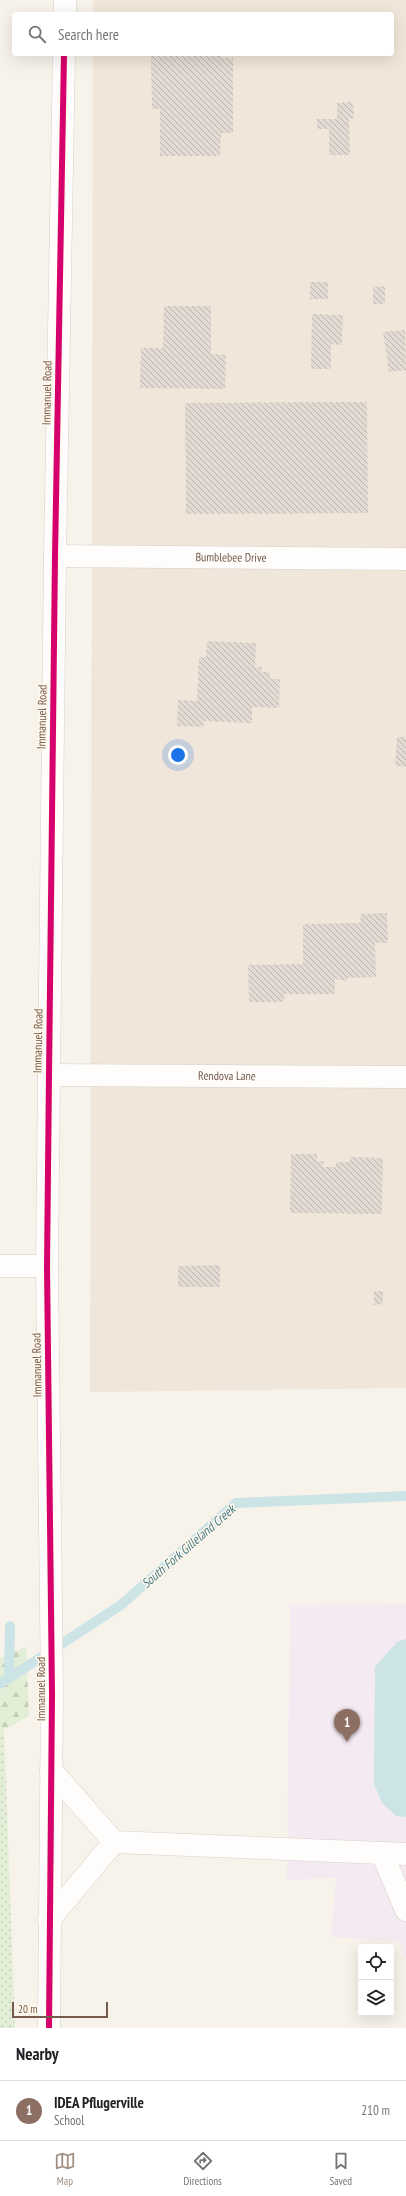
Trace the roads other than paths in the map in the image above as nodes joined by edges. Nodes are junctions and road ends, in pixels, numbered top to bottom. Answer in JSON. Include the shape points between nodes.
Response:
{"nodes":[{"id":1,"x":66,"y":0,"type":"edge"},
{"id":2,"x":65,"y":12,"type":"edge"},
{"id":3,"x":64,"y":56,"type":"edge"},
{"id":4,"x":55,"y":556,"type":"junction"},
{"id":5,"x":406,"y":559,"type":"edge"},
{"id":6,"x":49,"y":1075,"type":"junction"},
{"id":7,"x":406,"y":1077,"type":"edge"},
{"id":8,"x":0,"y":1266,"type":"edge"},
{"id":9,"x":47,"y":1266,"type":"junction"},
{"id":10,"x":51,"y":1770,"type":"junction"},
{"id":11,"x":114,"y":1842,"type":"junction"},
{"id":12,"x":382,"y":1853,"type":"junction"},
{"id":13,"x":406,"y":1854,"type":"edge"},
{"id":14,"x":406,"y":1910,"type":"edge"},
{"id":15,"x":49,"y":1920,"type":"junction"},
{"id":16,"x":49,"y":2028,"type":"edge"}],
"edges":[{"from":1,"to":2,"type":"street"},
{"from":3,"to":4,"type":"street","name":"Immanuel Road"},
{"from":4,"to":5,"type":"street","name":"Bumblebee Drive"},
{"from":4,"to":6,"type":"street","name":"Immanuel Road"},
{"from":6,"to":7,"type":"street","name":"Rendova Lane"},
{"from":6,"to":9,"type":"street","name":"Immanuel Road"},
{"from":8,"to":9,"type":"street"},
{"from":9,"to":10,"type":"street","name":"Immanuel Road"},
{"from":10,"to":11,"type":"street"},
{"from":10,"to":15,"type":"street","name":"Immanuel Road"},
{"from":11,"to":12,"type":"street"},
{"from":11,"to":15,"type":"street"},
{"from":12,"to":13,"type":"street"},
{"from":12,"to":14,"type":"street"},
{"from":15,"to":16,"type":"street","name":"Immanuel Road"}]}
